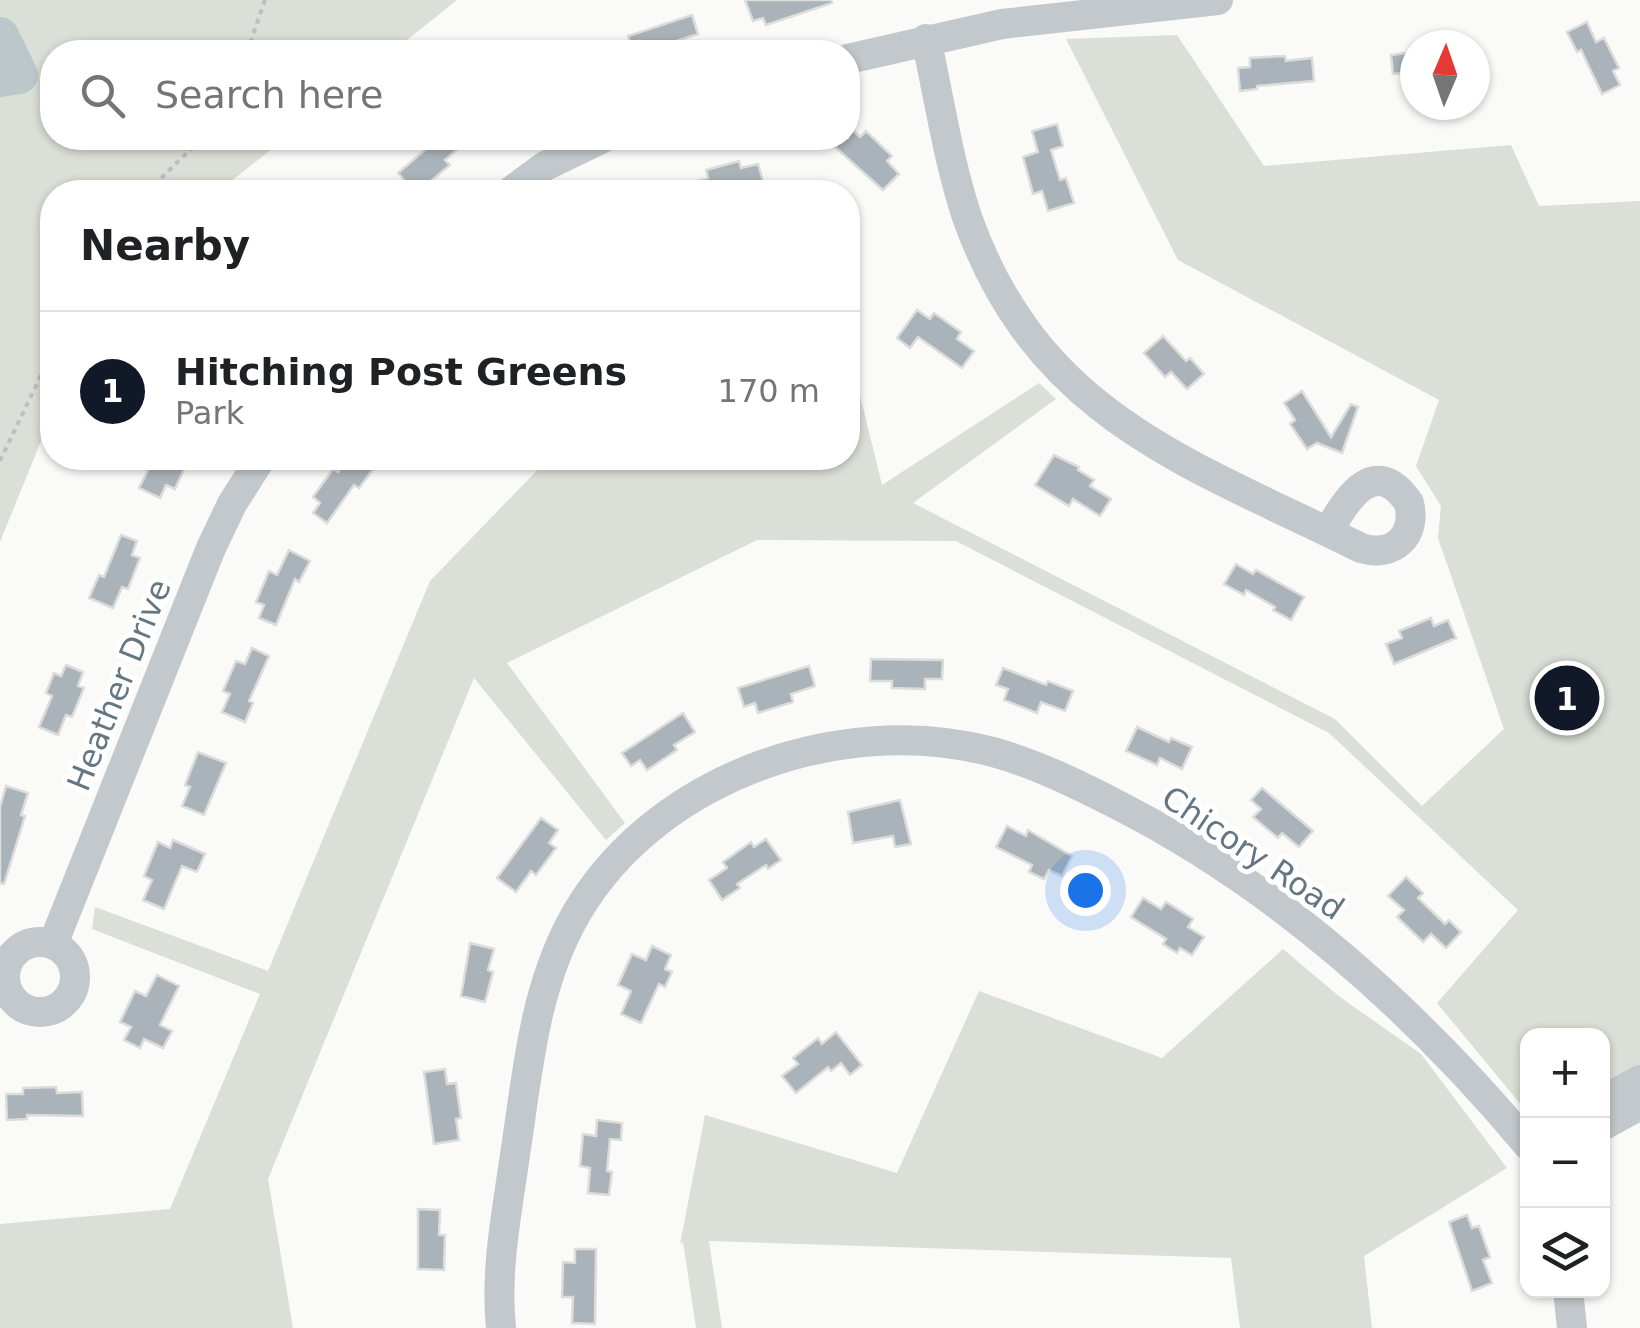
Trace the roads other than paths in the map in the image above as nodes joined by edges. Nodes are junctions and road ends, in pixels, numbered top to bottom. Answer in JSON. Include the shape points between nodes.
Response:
{"nodes":[{"id":1,"x":1218,"y":0,"type":"edge"},
{"id":2,"x":926,"y":39,"type":"junction"},
{"id":3,"x":860,"y":56,"type":"edge"},
{"id":4,"x":578,"y":150,"type":"edge"},
{"id":5,"x":526,"y":180,"type":"edge"},
{"id":6,"x":253,"y":470,"type":"edge"},
{"id":7,"x":1328,"y":532,"type":"dead end"},
{"id":8,"x":53,"y":944,"type":"dead end"},
{"id":9,"x":1640,"y":1080,"type":"edge"},
{"id":10,"x":1610,"y":1097,"type":"edge"},
{"id":11,"x":1640,"y":1105,"type":"edge"},
{"id":12,"x":1610,"y":1122,"type":"edge"},
{"id":13,"x":1520,"y":1135,"type":"edge"},
{"id":14,"x":1569,"y":1298,"type":"edge"},
{"id":15,"x":501,"y":1328,"type":"edge"},
{"id":16,"x":1572,"y":1328,"type":"edge"}],
"edges":[{"from":1,"to":2,"type":"street","via":[[1040,18]]},
{"from":2,"to":3,"type":"street"},
{"from":2,"to":7,"type":"street","via":[[966,213],[998,288],[1028,336],[1072,385],[1127,429]]},
{"from":4,"to":5,"type":"street"},
{"from":6,"to":8,"type":"street","name":"Heather Drive","via":[[211,548]]},
{"from":9,"to":10,"type":"street"},
{"from":11,"to":12,"type":"street"},
{"from":13,"to":15,"type":"street","name":"Chicory Road","via":[[1422,1026],[1301,924],[1196,848],[1046,770],[994,752],[922,740],[835,745],[734,778],[661,821],[615,861],[570,925],[531,1047],[502,1246]]},
{"from":14,"to":16,"type":"street"}]}
